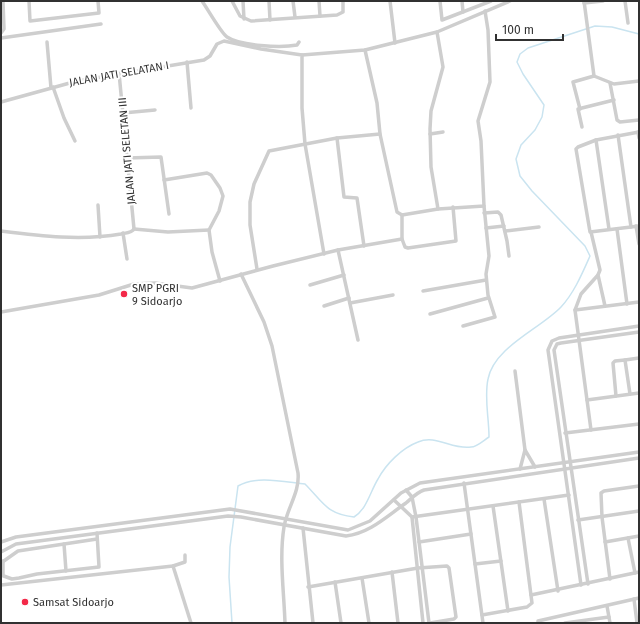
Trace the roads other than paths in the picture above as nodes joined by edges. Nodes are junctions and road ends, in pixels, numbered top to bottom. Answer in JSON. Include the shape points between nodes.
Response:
{"nodes":[{"id":1,"x":3,"y":1,"type":"edge"},
{"id":2,"x":29,"y":1,"type":"edge"},
{"id":3,"x":98,"y":1,"type":"edge"},
{"id":4,"x":202,"y":1,"type":"edge"},
{"id":5,"x":232,"y":1,"type":"edge"},
{"id":6,"x":243,"y":1,"type":"edge"},
{"id":7,"x":269,"y":1,"type":"edge"},
{"id":8,"x":293,"y":1,"type":"edge"},
{"id":9,"x":319,"y":1,"type":"edge"},
{"id":10,"x":343,"y":1,"type":"edge"},
{"id":11,"x":390,"y":1,"type":"edge"},
{"id":12,"x":440,"y":1,"type":"edge"},
{"id":13,"x":462,"y":1,"type":"edge"},
{"id":14,"x":510,"y":1,"type":"edge"},
{"id":15,"x":603,"y":1,"type":"edge"},
{"id":16,"x":625,"y":1,"type":"edge"},
{"id":17,"x":488,"y":2,"type":"edge"},
{"id":18,"x":584,"y":2,"type":"edge"},
{"id":19,"x":485,"y":11,"type":"junction"},
{"id":20,"x":463,"y":12,"type":"junction"},
{"id":21,"x":320,"y":16,"type":"junction"},
{"id":22,"x":295,"y":17,"type":"junction"},
{"id":23,"x":244,"y":19,"type":"junction"},
{"id":24,"x":270,"y":20,"type":"junction"},
{"id":25,"x":628,"y":23,"type":"dead end"},
{"id":26,"x":101,"y":24,"type":"dead end"},
{"id":27,"x":437,"y":32,"type":"junction"},
{"id":28,"x":1,"y":33,"type":"edge"},
{"id":29,"x":1,"y":38,"type":"edge"},
{"id":30,"x":47,"y":42,"type":"dead end"},
{"id":31,"x":299,"y":42,"type":"dead end"},
{"id":32,"x":395,"y":43,"type":"junction"},
{"id":33,"x":365,"y":50,"type":"junction"},
{"id":34,"x":302,"y":55,"type":"junction"},
{"id":35,"x":187,"y":62,"type":"junction"},
{"id":36,"x":120,"y":73,"type":"junction"},
{"id":37,"x":594,"y":76,"type":"junction"},
{"id":38,"x":639,"y":81,"type":"edge"},
{"id":39,"x":610,"y":83,"type":"junction"},
{"id":40,"x":52,"y":88,"type":"junction"},
{"id":41,"x":614,"y":100,"type":"junction"},
{"id":42,"x":1,"y":102,"type":"edge"},
{"id":43,"x":191,"y":108,"type":"dead end"},
{"id":44,"x":580,"y":109,"type":"junction"},
{"id":45,"x":156,"y":110,"type":"dead end"},
{"id":46,"x":123,"y":113,"type":"junction"},
{"id":47,"x":639,"y":120,"type":"edge"},
{"id":48,"x":582,"y":127,"type":"dead end"},
{"id":49,"x":443,"y":132,"type":"dead end"},
{"id":50,"x":639,"y":132,"type":"edge"},
{"id":51,"x":380,"y":134,"type":"junction"},
{"id":52,"x":430,"y":134,"type":"junction"},
{"id":53,"x":618,"y":135,"type":"junction"},
{"id":54,"x":336,"y":138,"type":"junction"},
{"id":55,"x":639,"y":138,"type":"edge"},
{"id":56,"x":596,"y":140,"type":"junction"},
{"id":57,"x":75,"y":141,"type":"dead end"},
{"id":58,"x":305,"y":144,"type":"junction"},
{"id":59,"x":127,"y":158,"type":"junction"},
{"id":60,"x":164,"y":180,"type":"junction"},
{"id":61,"x":98,"y":205,"type":"dead end"},
{"id":62,"x":484,"y":206,"type":"junction"},
{"id":63,"x":453,"y":208,"type":"junction"},
{"id":64,"x":438,"y":209,"type":"junction"},
{"id":65,"x":484,"y":213,"type":"junction"},
{"id":66,"x":169,"y":214,"type":"dead end"},
{"id":67,"x":402,"y":215,"type":"junction"},
{"id":68,"x":504,"y":226,"type":"junction"},
{"id":69,"x":631,"y":226,"type":"junction"},
{"id":70,"x":638,"y":226,"type":"edge"},
{"id":71,"x":539,"y":227,"type":"dead end"},
{"id":72,"x":486,"y":228,"type":"junction"},
{"id":73,"x":617,"y":228,"type":"junction"},
{"id":74,"x":134,"y":229,"type":"junction"},
{"id":75,"x":1,"y":230,"type":"edge"},
{"id":76,"x":209,"y":230,"type":"junction"},
{"id":77,"x":609,"y":230,"type":"junction"},
{"id":78,"x":505,"y":231,"type":"junction"},
{"id":79,"x":591,"y":232,"type":"junction"},
{"id":80,"x":123,"y":233,"type":"junction"},
{"id":81,"x":100,"y":237,"type":"junction"},
{"id":82,"x":402,"y":239,"type":"junction"},
{"id":83,"x":639,"y":244,"type":"edge"},
{"id":84,"x":364,"y":246,"type":"junction"},
{"id":85,"x":338,"y":250,"type":"junction"},
{"id":86,"x":324,"y":254,"type":"junction"},
{"id":87,"x":509,"y":256,"type":"dead end"},
{"id":88,"x":127,"y":259,"type":"dead end"},
{"id":89,"x":256,"y":269,"type":"junction"},
{"id":90,"x":241,"y":274,"type":"junction"},
{"id":91,"x":344,"y":275,"type":"junction"},
{"id":92,"x":598,"y":275,"type":"junction"},
{"id":93,"x":220,"y":280,"type":"junction"},
{"id":94,"x":486,"y":280,"type":"junction"},
{"id":95,"x":310,"y":285,"type":"dead end"},
{"id":96,"x":423,"y":291,"type":"dead end"},
{"id":97,"x":393,"y":295,"type":"dead end"},
{"id":98,"x":349,"y":298,"type":"junction"},
{"id":99,"x":488,"y":298,"type":"junction"},
{"id":100,"x":639,"y":302,"type":"edge"},
{"id":101,"x":350,"y":303,"type":"junction"},
{"id":102,"x":627,"y":304,"type":"junction"},
{"id":103,"x":324,"y":306,"type":"dead end"},
{"id":104,"x":605,"y":306,"type":"junction"},
{"id":105,"x":575,"y":310,"type":"junction"},
{"id":106,"x":1,"y":312,"type":"edge"},
{"id":107,"x":430,"y":314,"type":"dead end"},
{"id":108,"x":463,"y":326,"type":"dead end"},
{"id":109,"x":639,"y":326,"type":"edge"},
{"id":110,"x":639,"y":332,"type":"edge"},
{"id":111,"x":578,"y":335,"type":"junction"},
{"id":112,"x":358,"y":340,"type":"dead end"},
{"id":113,"x":578,"y":340,"type":"junction"},
{"id":114,"x":639,"y":358,"type":"edge"},
{"id":115,"x":625,"y":360,"type":"junction"},
{"id":116,"x":515,"y":371,"type":"dead end"},
{"id":117,"x":639,"y":393,"type":"edge"},
{"id":118,"x":630,"y":394,"type":"junction"},
{"id":119,"x":616,"y":396,"type":"junction"},
{"id":120,"x":587,"y":400,"type":"junction"},
{"id":121,"x":639,"y":424,"type":"edge"},
{"id":122,"x":591,"y":430,"type":"junction"},
{"id":123,"x":565,"y":433,"type":"junction"},
{"id":124,"x":525,"y":450,"type":"junction"},
{"id":125,"x":639,"y":452,"type":"edge"},
{"id":126,"x":639,"y":458,"type":"edge"},
{"id":127,"x":565,"y":463,"type":"junction"},
{"id":128,"x":570,"y":463,"type":"junction"},
{"id":129,"x":535,"y":467,"type":"junction"},
{"id":130,"x":571,"y":468,"type":"junction"},
{"id":131,"x":520,"y":469,"type":"junction"},
{"id":132,"x":566,"y":469,"type":"junction"},
{"id":133,"x":471,"y":476,"type":"junction"},
{"id":134,"x":460,"y":477,"type":"junction"},
{"id":135,"x":472,"y":482,"type":"junction"},
{"id":136,"x":463,"y":483,"type":"junction"},
{"id":137,"x":639,"y":486,"type":"edge"},
{"id":138,"x":406,"y":490,"type":"junction"},
{"id":139,"x":569,"y":495,"type":"junction"},
{"id":140,"x":412,"y":497,"type":"junction"},
{"id":141,"x":544,"y":499,"type":"junction"},
{"id":142,"x":394,"y":500,"type":"junction"},
{"id":143,"x":519,"y":502,"type":"junction"},
{"id":144,"x":401,"y":506,"type":"junction"},
{"id":145,"x":493,"y":506,"type":"junction"},
{"id":146,"x":467,"y":509,"type":"junction"},
{"id":147,"x":639,"y":511,"type":"edge"},
{"id":148,"x":208,"y":512,"type":"junction"},
{"id":149,"x":602,"y":516,"type":"junction"},
{"id":150,"x":414,"y":517,"type":"junction"},
{"id":151,"x":209,"y":519,"type":"junction"},
{"id":152,"x":286,"y":519,"type":"junction"},
{"id":153,"x":579,"y":520,"type":"junction"},
{"id":154,"x":573,"y":521,"type":"junction"},
{"id":155,"x":128,"y":522,"type":"junction"},
{"id":156,"x":311,"y":524,"type":"junction"},
{"id":157,"x":284,"y":525,"type":"junction"},
{"id":158,"x":92,"y":527,"type":"junction"},
{"id":159,"x":324,"y":527,"type":"junction"},
{"id":160,"x":129,"y":528,"type":"junction"},
{"id":161,"x":303,"y":528,"type":"junction"},
{"id":162,"x":310,"y":529,"type":"junction"},
{"id":163,"x":323,"y":532,"type":"junction"},
{"id":164,"x":95,"y":533,"type":"junction"},
{"id":165,"x":471,"y":534,"type":"junction"},
{"id":166,"x":639,"y":536,"type":"edge"},
{"id":167,"x":628,"y":538,"type":"junction"},
{"id":168,"x":97,"y":539,"type":"junction"},
{"id":169,"x":1,"y":542,"type":"edge"},
{"id":170,"x":605,"y":542,"type":"junction"},
{"id":171,"x":418,"y":543,"type":"junction"},
{"id":172,"x":64,"y":544,"type":"junction"},
{"id":173,"x":1,"y":552,"type":"edge"},
{"id":174,"x":185,"y":556,"type":"dead end"},
{"id":175,"x":501,"y":561,"type":"junction"},
{"id":176,"x":2,"y":562,"type":"edge"},
{"id":177,"x":475,"y":564,"type":"junction"},
{"id":178,"x":173,"y":566,"type":"junction"},
{"id":179,"x":423,"y":567,"type":"junction"},
{"id":180,"x":418,"y":568,"type":"junction"},
{"id":181,"x":66,"y":571,"type":"junction"},
{"id":182,"x":392,"y":572,"type":"junction"},
{"id":183,"x":637,"y":573,"type":"edge"},
{"id":184,"x":2,"y":575,"type":"edge"},
{"id":185,"x":362,"y":578,"type":"junction"},
{"id":186,"x":610,"y":579,"type":"junction"},
{"id":187,"x":335,"y":582,"type":"junction"},
{"id":188,"x":588,"y":584,"type":"junction"},
{"id":189,"x":1,"y":585,"type":"edge"},
{"id":190,"x":581,"y":585,"type":"junction"},
{"id":191,"x":308,"y":587,"type":"junction"},
{"id":192,"x":558,"y":591,"type":"junction"},
{"id":193,"x":531,"y":595,"type":"junction"},
{"id":194,"x":639,"y":598,"type":"edge"},
{"id":195,"x":634,"y":599,"type":"junction"},
{"id":196,"x":607,"y":606,"type":"junction"},
{"id":197,"x":508,"y":611,"type":"junction"},
{"id":198,"x":482,"y":615,"type":"junction"},
{"id":199,"x":563,"y":615,"type":"junction"},
{"id":200,"x":609,"y":617,"type":"junction"},
{"id":201,"x":191,"y":623,"type":"edge"},
{"id":202,"x":285,"y":623,"type":"edge"},
{"id":203,"x":313,"y":623,"type":"edge"},
{"id":204,"x":341,"y":623,"type":"edge"},
{"id":205,"x":369,"y":623,"type":"edge"},
{"id":206,"x":398,"y":623,"type":"edge"},
{"id":207,"x":423,"y":623,"type":"edge"},
{"id":208,"x":429,"y":623,"type":"edge"},
{"id":209,"x":483,"y":623,"type":"edge"},
{"id":210,"x":538,"y":623,"type":"edge"},
{"id":211,"x":565,"y":623,"type":"edge"},
{"id":212,"x":610,"y":623,"type":"edge"},
{"id":213,"x":637,"y":623,"type":"edge"}],
"edges":[{"from":1,"to":28,"type":"street","via":[[4,29]]},
{"from":2,"to":3,"type":"street","via":[[30,21],[99,14]]},
{"from":4,"to":31,"type":"street","via":[[226,37],[268,45],[292,46]]},
{"from":5,"to":23,"type":"street"},
{"from":6,"to":23,"type":"street"},
{"from":7,"to":24,"type":"street"},
{"from":8,"to":22,"type":"street"},
{"from":9,"to":21,"type":"street"},
{"from":10,"to":21,"type":"street","via":[[344,10],[340,14]]},
{"from":11,"to":32,"type":"street"},
{"from":12,"to":20,"type":"street","via":[[442,20]]},
{"from":13,"to":20,"type":"street"},
{"from":14,"to":19,"type":"street"},
{"from":15,"to":18,"type":"street"},
{"from":16,"to":25,"type":"street"},
{"from":17,"to":20,"type":"street"},
{"from":18,"to":37,"type":"street"},
{"from":19,"to":27,"type":"street"},
{"from":19,"to":62,"type":"street","via":[[490,82],[478,121]]},
{"from":21,"to":22,"type":"street"},
{"from":22,"to":24,"type":"street"},
{"from":23,"to":24,"type":"street"},
{"from":26,"to":29,"type":"street"},
{"from":27,"to":32,"type":"street"},
{"from":27,"to":52,"type":"street","via":[[443,67],[431,111]]},
{"from":30,"to":40,"type":"street"},
{"from":32,"to":33,"type":"street"},
{"from":33,"to":34,"type":"street"},
{"from":33,"to":51,"type":"street","via":[[377,103]]},
{"from":34,"to":35,"type":"street","name":"JALAN JATI SELATAN I","via":[[231,42],[218,43],[210,56],[204,60]]},
{"from":34,"to":58,"type":"street"},
{"from":35,"to":36,"type":"street","name":"JALAN JATI SELATAN I"},
{"from":35,"to":43,"type":"street"},
{"from":36,"to":40,"type":"street","name":"JALAN JATI SELATAN I"},
{"from":36,"to":46,"type":"street","name":"JALAN JATI SELETAN III"},
{"from":37,"to":39,"type":"street"},
{"from":37,"to":44,"type":"street","via":[[572,82]]},
{"from":38,"to":39,"type":"street"},
{"from":39,"to":41,"type":"street"},
{"from":40,"to":42,"type":"street","name":"JALAN JATI SELATAN I"},
{"from":40,"to":57,"type":"street"},
{"from":41,"to":44,"type":"street"},
{"from":41,"to":47,"type":"street","via":[[618,121]]},
{"from":44,"to":48,"type":"street","via":[[578,110]]},
{"from":45,"to":46,"type":"street"},
{"from":46,"to":59,"type":"street","name":"JALAN JATI SELETAN III"},
{"from":49,"to":52,"type":"street"},
{"from":50,"to":53,"type":"street"},
{"from":50,"to":55,"type":"street"},
{"from":51,"to":54,"type":"street"},
{"from":51,"to":67,"type":"street","via":[[397,212]]},
{"from":52,"to":64,"type":"street","via":[[431,168]]},
{"from":53,"to":56,"type":"street"},
{"from":53,"to":69,"type":"street"},
{"from":54,"to":58,"type":"street"},
{"from":54,"to":84,"type":"street","via":[[344,197],[357,198]]},
{"from":56,"to":77,"type":"street"},
{"from":56,"to":79,"type":"street","via":[[576,150],[588,230]]},
{"from":58,"to":86,"type":"street"},
{"from":58,"to":89,"type":"street","via":[[269,151],[254,184],[250,225]]},
{"from":59,"to":60,"type":"street","via":[[161,157]]},
{"from":59,"to":74,"type":"street","name":"JALAN JATI SELETAN III"},
{"from":60,"to":66,"type":"street"},
{"from":60,"to":76,"type":"street","via":[[207,173],[211,175],[223,196],[219,211]]},
{"from":61,"to":81,"type":"street"},
{"from":62,"to":63,"type":"street"},
{"from":62,"to":65,"type":"street"},
{"from":63,"to":64,"type":"street"},
{"from":63,"to":82,"type":"street","via":[[456,241],[408,248]]},
{"from":64,"to":67,"type":"street"},
{"from":65,"to":68,"type":"street","via":[[499,213]]},
{"from":65,"to":72,"type":"street"},
{"from":67,"to":82,"type":"street"},
{"from":68,"to":72,"type":"street"},
{"from":68,"to":78,"type":"street"},
{"from":69,"to":70,"type":"street"},
{"from":69,"to":73,"type":"street"},
{"from":70,"to":83,"type":"street"},
{"from":71,"to":78,"type":"street"},
{"from":72,"to":94,"type":"street","via":[[489,256]]},
{"from":73,"to":77,"type":"street"},
{"from":73,"to":102,"type":"street"},
{"from":74,"to":76,"type":"street","via":[[168,232]]},
{"from":74,"to":80,"type":"street"},
{"from":75,"to":81,"type":"street","via":[[79,238]]},
{"from":76,"to":93,"type":"street"},
{"from":77,"to":79,"type":"street"},
{"from":78,"to":87,"type":"street"},
{"from":79,"to":92,"type":"street","via":[[599,263]]},
{"from":80,"to":81,"type":"street"},
{"from":80,"to":88,"type":"street"},
{"from":82,"to":84,"type":"street"},
{"from":84,"to":85,"type":"street"},
{"from":85,"to":86,"type":"street"},
{"from":85,"to":91,"type":"street"},
{"from":86,"to":89,"type":"street"},
{"from":89,"to":90,"type":"street"},
{"from":90,"to":93,"type":"street"},
{"from":90,"to":152,"type":"street","via":[[270,339],[299,476]]},
{"from":91,"to":95,"type":"street"},
{"from":91,"to":98,"type":"street"},
{"from":92,"to":104,"type":"street"},
{"from":92,"to":105,"type":"street","via":[[581,294]]},
{"from":93,"to":106,"type":"street","via":[[192,288],[155,283],[134,284],[99,294]]},
{"from":94,"to":96,"type":"street"},
{"from":94,"to":99,"type":"street"},
{"from":97,"to":101,"type":"street"},
{"from":98,"to":101,"type":"street"},
{"from":98,"to":103,"type":"street"},
{"from":99,"to":107,"type":"street"},
{"from":99,"to":108,"type":"street","via":[[494,317]]},
{"from":100,"to":102,"type":"street"},
{"from":101,"to":112,"type":"street"},
{"from":102,"to":104,"type":"street"},
{"from":104,"to":105,"type":"street"},
{"from":105,"to":111,"type":"street"},
{"from":109,"to":111,"type":"street"},
{"from":110,"to":113,"type":"street"},
{"from":111,"to":113,"type":"street"},
{"from":111,"to":127,"type":"street","via":[[552,341],[548,350]]},
{"from":113,"to":120,"type":"street"},
{"from":113,"to":123,"type":"street","via":[[557,344],[554,350]]},
{"from":114,"to":115,"type":"street"},
{"from":115,"to":118,"type":"street"},
{"from":115,"to":119,"type":"street","via":[[612,364]]},
{"from":116,"to":124,"type":"street"},
{"from":117,"to":118,"type":"street"},
{"from":118,"to":119,"type":"street"},
{"from":119,"to":120,"type":"street"},
{"from":120,"to":122,"type":"street"},
{"from":121,"to":122,"type":"street"},
{"from":122,"to":123,"type":"street"},
{"from":123,"to":128,"type":"street"},
{"from":124,"to":129,"type":"street"},
{"from":124,"to":131,"type":"street"},
{"from":125,"to":128,"type":"street"},
{"from":126,"to":130,"type":"street"},
{"from":127,"to":128,"type":"street"},
{"from":127,"to":129,"type":"street"},
{"from":127,"to":132,"type":"street"},
{"from":128,"to":130,"type":"street"},
{"from":129,"to":131,"type":"street"},
{"from":130,"to":132,"type":"street"},
{"from":130,"to":153,"type":"street"},
{"from":131,"to":133,"type":"street"},
{"from":132,"to":135,"type":"street"},
{"from":132,"to":139,"type":"street"},
{"from":133,"to":134,"type":"street"},
{"from":133,"to":135,"type":"street"},
{"from":134,"to":136,"type":"street"},
{"from":134,"to":138,"type":"street","via":[[420,483]]},
{"from":135,"to":136,"type":"street"},
{"from":136,"to":140,"type":"street","via":[[424,490]]},
{"from":136,"to":146,"type":"street"},
{"from":137,"to":149,"type":"street","via":[[602,492]]},
{"from":138,"to":140,"type":"street"},
{"from":138,"to":142,"type":"street"},
{"from":139,"to":141,"type":"street"},
{"from":139,"to":154,"type":"street"},
{"from":140,"to":144,"type":"street"},
{"from":140,"to":150,"type":"street"},
{"from":141,"to":143,"type":"street"},
{"from":141,"to":192,"type":"street"},
{"from":142,"to":144,"type":"street"},
{"from":142,"to":159,"type":"street","via":[[370,521],[356,529],[339,530]]},
{"from":143,"to":145,"type":"street"},
{"from":143,"to":193,"type":"street"},
{"from":144,"to":150,"type":"street"},
{"from":144,"to":163,"type":"street","via":[[358,534],[346,536]]},
{"from":145,"to":146,"type":"street"},
{"from":145,"to":175,"type":"street"},
{"from":146,"to":150,"type":"street"},
{"from":146,"to":165,"type":"street"},
{"from":147,"to":149,"type":"street"},
{"from":148,"to":151,"type":"street"},
{"from":148,"to":152,"type":"street","via":[[230,509]]},
{"from":148,"to":155,"type":"street"},
{"from":149,"to":153,"type":"street"},
{"from":149,"to":170,"type":"street"},
{"from":150,"to":171,"type":"street"},
{"from":151,"to":157,"type":"street","via":[[241,517]]},
{"from":151,"to":160,"type":"street"},
{"from":152,"to":156,"type":"street"},
{"from":152,"to":157,"type":"street"},
{"from":153,"to":154,"type":"street"},
{"from":153,"to":188,"type":"street"},
{"from":154,"to":190,"type":"street"},
{"from":155,"to":158,"type":"street"},
{"from":155,"to":160,"type":"street"},
{"from":156,"to":159,"type":"street"},
{"from":156,"to":162,"type":"street"},
{"from":157,"to":161,"type":"street"},
{"from":157,"to":202,"type":"street","via":[[282,550]]},
{"from":158,"to":164,"type":"street"},
{"from":158,"to":169,"type":"street","via":[[16,537]]},
{"from":159,"to":163,"type":"street"},
{"from":160,"to":164,"type":"street"},
{"from":161,"to":162,"type":"street"},
{"from":161,"to":191,"type":"street"},
{"from":162,"to":163,"type":"street"},
{"from":164,"to":168,"type":"street"},
{"from":164,"to":173,"type":"street","via":[[16,544]]},
{"from":165,"to":171,"type":"street"},
{"from":165,"to":177,"type":"street"},
{"from":166,"to":167,"type":"street"},
{"from":167,"to":170,"type":"street"},
{"from":167,"to":183,"type":"street"},
{"from":168,"to":172,"type":"street"},
{"from":168,"to":181,"type":"street","via":[[100,566]]},
{"from":170,"to":186,"type":"street"},
{"from":171,"to":179,"type":"street"},
{"from":171,"to":180,"type":"street"},
{"from":172,"to":176,"type":"street","via":[[18,551]]},
{"from":172,"to":181,"type":"street"},
{"from":174,"to":178,"type":"street","via":[[185,562]]},
{"from":175,"to":177,"type":"street"},
{"from":175,"to":197,"type":"street"},
{"from":176,"to":184,"type":"street"},
{"from":177,"to":198,"type":"street"},
{"from":178,"to":189,"type":"street"},
{"from":178,"to":201,"type":"street"},
{"from":179,"to":180,"type":"street"},
{"from":179,"to":208,"type":"street"},
{"from":179,"to":208,"type":"street","via":[[445,565],[449,568],[456,617]]},
{"from":180,"to":182,"type":"street"},
{"from":180,"to":207,"type":"street"},
{"from":181,"to":184,"type":"street","via":[[12,579]]},
{"from":182,"to":185,"type":"street"},
{"from":182,"to":206,"type":"street"},
{"from":183,"to":186,"type":"street"},
{"from":185,"to":187,"type":"street"},
{"from":185,"to":205,"type":"street"},
{"from":186,"to":188,"type":"street"},
{"from":187,"to":191,"type":"street"},
{"from":187,"to":204,"type":"street"},
{"from":188,"to":190,"type":"street"},
{"from":190,"to":192,"type":"street"},
{"from":191,"to":203,"type":"street"},
{"from":192,"to":193,"type":"street"},
{"from":193,"to":197,"type":"street","via":[[530,605]]},
{"from":194,"to":195,"type":"street"},
{"from":195,"to":196,"type":"street"},
{"from":195,"to":213,"type":"street"},
{"from":196,"to":199,"type":"street"},
{"from":196,"to":200,"type":"street"},
{"from":197,"to":198,"type":"street"},
{"from":198,"to":209,"type":"street"},
{"from":199,"to":210,"type":"street"},
{"from":199,"to":211,"type":"street"},
{"from":200,"to":211,"type":"street"},
{"from":200,"to":212,"type":"street"}]}
